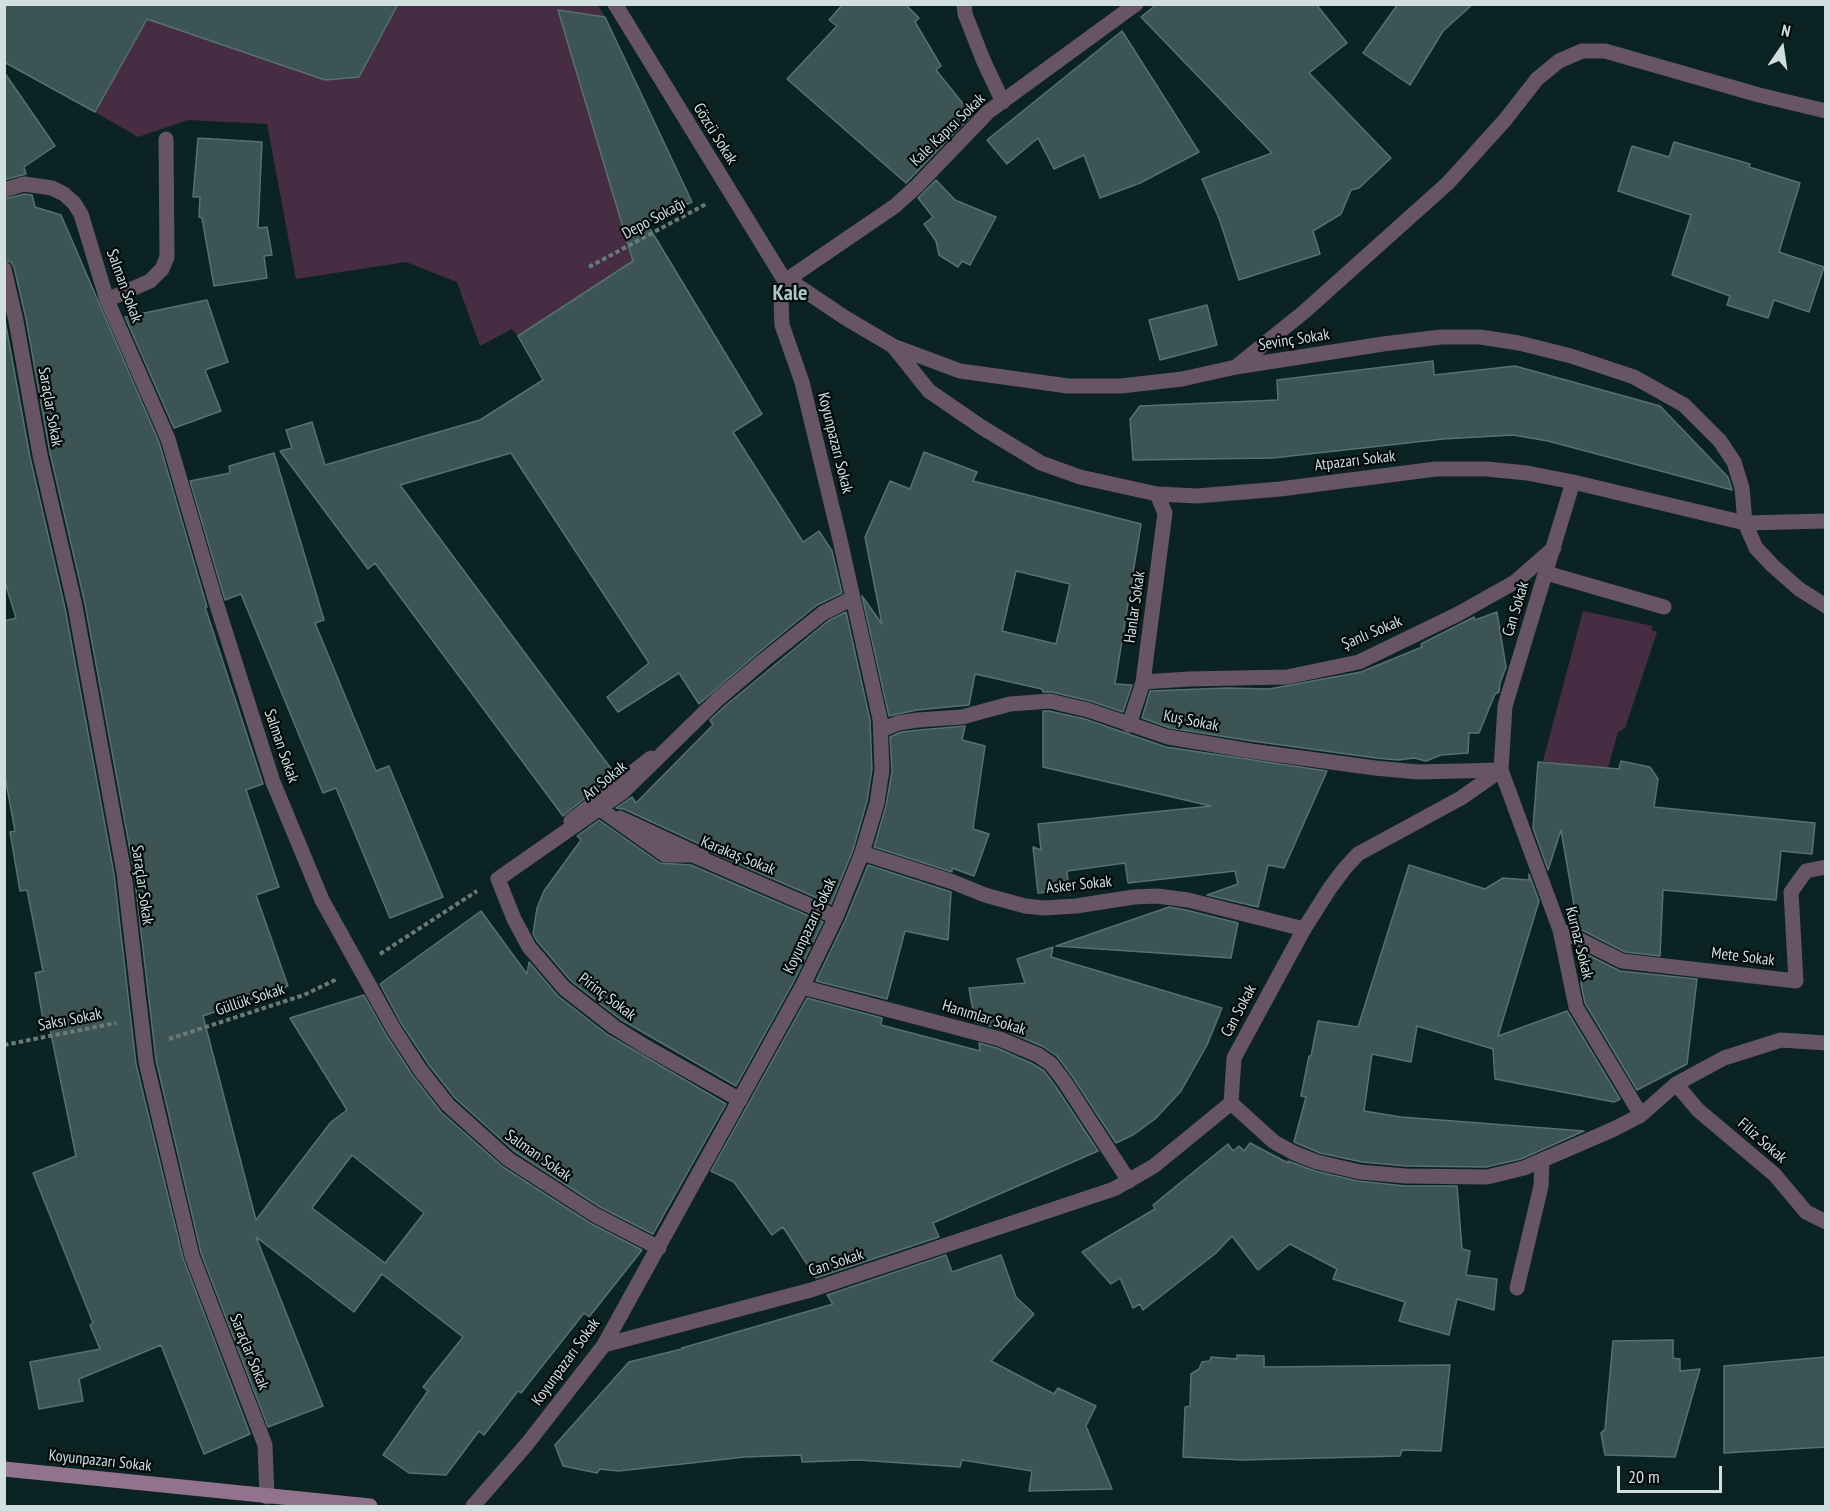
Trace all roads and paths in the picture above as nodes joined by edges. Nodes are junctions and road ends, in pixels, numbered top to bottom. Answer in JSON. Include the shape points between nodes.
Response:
{"nodes":[{"id":1,"x":615,"y":4,"type":"edge"},
{"id":2,"x":964,"y":4,"type":"edge"},
{"id":3,"x":1136,"y":4,"type":"edge"},
{"id":4,"x":1003,"y":102,"type":"junction"},
{"id":5,"x":1826,"y":111,"type":"edge"},
{"id":6,"x":166,"y":139,"type":"dead end"},
{"id":7,"x":4,"y":190,"type":"edge"},
{"id":8,"x":730,"y":192,"type":"junction"},
{"id":9,"x":589,"y":267,"type":"dead end"},
{"id":10,"x":4,"y":269,"type":"edge"},
{"id":11,"x":785,"y":282,"type":"junction"},
{"id":12,"x":107,"y":300,"type":"junction"},
{"id":13,"x":893,"y":346,"type":"junction"},
{"id":14,"x":1236,"y":367,"type":"junction"},
{"id":15,"x":1573,"y":483,"type":"junction"},
{"id":16,"x":1157,"y":494,"type":"junction"},
{"id":17,"x":1826,"y":521,"type":"edge"},
{"id":18,"x":1745,"y":523,"type":"junction"},
{"id":19,"x":1554,"y":548,"type":"junction"},
{"id":20,"x":1546,"y":573,"type":"junction"},
{"id":21,"x":853,"y":597,"type":"junction"},
{"id":22,"x":1664,"y":606,"type":"dead end"},
{"id":23,"x":1826,"y":606,"type":"edge"},
{"id":24,"x":1143,"y":682,"type":"junction"},
{"id":25,"x":1129,"y":725,"type":"junction"},
{"id":26,"x":881,"y":730,"type":"junction"},
{"id":27,"x":1501,"y":771,"type":"junction"},
{"id":28,"x":596,"y":807,"type":"junction"},
{"id":29,"x":862,"y":853,"type":"junction"},
{"id":30,"x":1826,"y":867,"type":"edge"},
{"id":31,"x":498,"y":879,"type":"junction"},
{"id":32,"x":836,"y":917,"type":"junction"},
{"id":33,"x":1304,"y":929,"type":"junction"},
{"id":34,"x":1560,"y":930,"type":"junction"},
{"id":35,"x":359,"y":968,"type":"junction"},
{"id":36,"x":802,"y":987,"type":"junction"},
{"id":37,"x":141,"y":1018,"type":"junction"},
{"id":38,"x":1826,"y":1043,"type":"edge"},
{"id":39,"x":4,"y":1045,"type":"edge"},
{"id":40,"x":144,"y":1047,"type":"junction"},
{"id":41,"x":1676,"y":1084,"type":"junction"},
{"id":42,"x":740,"y":1100,"type":"junction"},
{"id":43,"x":1231,"y":1103,"type":"junction"},
{"id":44,"x":1641,"y":1115,"type":"junction"},
{"id":45,"x":1542,"y":1160,"type":"junction"},
{"id":46,"x":1129,"y":1181,"type":"junction"},
{"id":47,"x":1826,"y":1222,"type":"edge"},
{"id":48,"x":659,"y":1248,"type":"junction"},
{"id":49,"x":1517,"y":1287,"type":"dead end"},
{"id":50,"x":604,"y":1345,"type":"junction"},
{"id":51,"x":4,"y":1469,"type":"edge"},
{"id":52,"x":267,"y":1497,"type":"junction"},
{"id":53,"x":370,"y":1506,"type":"edge"},
{"id":54,"x":473,"y":1506,"type":"edge"}],
"edges":[{"from":1,"to":8,"type":"street","name":"Gözcü Sokak"},
{"from":2,"to":4,"type":"street"},
{"from":3,"to":4,"type":"street","name":"Kale Kapısı Sokak"},
{"from":4,"to":11,"type":"street","name":"Kale Kapısı Sokak","via":[[988,112],[895,206]]},
{"from":5,"to":14,"type":"street","via":[[1605,51],[1582,51],[1559,61],[1537,80],[1448,183],[1304,312]]},
{"from":6,"to":12,"type":"street","via":[[167,257],[150,281]]},
{"from":7,"to":12,"type":"street","name":"Salman Sokak","via":[[24,184],[52,188],[74,204],[81,214]]},
{"from":8,"to":9,"type":"path","name":"Depo Sokağı"},
{"from":8,"to":11,"type":"street","name":"Gözcü Sokak"},
{"from":10,"to":37,"type":"street","name":"Saraçlar Sokak","via":[[40,455],[75,606],[122,862]]},
{"from":11,"to":13,"type":"street","name":"Sevinç Sokak","via":[[789,280]]},
{"from":11,"to":21,"type":"street","name":"Koyunpazarı Sokak","via":[[782,325],[802,382]]},
{"from":12,"to":35,"type":"street","name":"Salman Sokak","via":[[168,439],[273,782],[322,900]]},
{"from":13,"to":14,"type":"street","name":"Sevinç Sokak","via":[[960,371],[1068,386],[1120,386],[1182,379]]},
{"from":13,"to":16,"type":"street","name":"Atpazarı Sokak","via":[[929,391],[1041,463],[1080,477]]},
{"from":14,"to":18,"type":"street","name":"Sevinç Sokak","via":[[1441,337],[1480,337],[1570,356],[1634,377],[1684,405],[1720,441],[1734,462],[1742,488]]},
{"from":15,"to":16,"type":"street","name":"Atpazarı Sokak","via":[[1527,473],[1436,469],[1280,489],[1197,496]]},
{"from":15,"to":18,"type":"street","name":"Atpazarı Sokak"},
{"from":15,"to":19,"type":"street","name":"Can Sokak"},
{"from":16,"to":24,"type":"street","name":"Hanlar Sokak","via":[[1165,513]]},
{"from":17,"to":18,"type":"street","name":"Atpazarı Sokak"},
{"from":18,"to":23,"type":"street","via":[[1756,548],[1773,566]]},
{"from":19,"to":20,"type":"street","name":"Can Sokak"},
{"from":19,"to":24,"type":"street","name":"Şanlı Sokak","via":[[1515,582],[1359,662],[1287,677]]},
{"from":20,"to":22,"type":"street"},
{"from":20,"to":27,"type":"street","name":"Can Sokak","via":[[1505,706]]},
{"from":21,"to":26,"type":"street","name":"Koyunpazarı Sokak"},
{"from":21,"to":28,"type":"street","name":"Arı Sokak","via":[[823,613],[764,660],[624,791]]},
{"from":24,"to":25,"type":"street","name":"Hanlar Sokak"},
{"from":25,"to":26,"type":"street","name":"Kuş Sokak","via":[[1050,701],[1010,704],[962,717],[898,723]]},
{"from":25,"to":27,"type":"street","name":"Kuş Sokak","via":[[1168,737],[1375,768]]},
{"from":26,"to":29,"type":"street","name":"Koyunpazarı Sokak","via":[[882,770],[877,803]]},
{"from":27,"to":33,"type":"street","name":"Can Sokak","via":[[1461,798],[1358,854]]},
{"from":27,"to":34,"type":"street","name":"Kurnaz Sokak"},
{"from":28,"to":31,"type":"street","name":"Arı Sokak"},
{"from":28,"to":32,"type":"street","name":"Karakaş Sokak","via":[[665,855],[693,855]]},
{"from":29,"to":32,"type":"street","name":"Koyunpazarı Sokak"},
{"from":29,"to":33,"type":"street","name":"Asker Sokak","via":[[1025,906],[1076,906],[1157,896]]},
{"from":30,"to":34,"type":"street","name":"Mete Sokak","via":[[1806,871],[1791,892],[1796,981],[1622,961]]},
{"from":31,"to":35,"type":"path"},
{"from":31,"to":42,"type":"street","name":"Pirinç Sokak","via":[[529,948],[564,988],[638,1042]]},
{"from":32,"to":36,"type":"street","name":"Koyunpazarı Sokak"},
{"from":33,"to":43,"type":"street","name":"Can Sokak","via":[[1234,1058]]},
{"from":34,"to":44,"type":"street","name":"Kurnaz Sokak","via":[[1576,1007]]},
{"from":35,"to":40,"type":"path","name":"Güllük Sokak","via":[[304,995]]},
{"from":35,"to":48,"type":"street","name":"Salman Sokak","via":[[421,1071],[447,1105],[508,1159],[595,1215]]},
{"from":36,"to":42,"type":"street","name":"Koyunpazarı Sokak"},
{"from":36,"to":46,"type":"street","name":"Hanımlar Sokak","via":[[1000,1039],[1038,1055],[1064,1081]]},
{"from":37,"to":39,"type":"path","name":"Saksı Sokak"},
{"from":37,"to":40,"type":"street","name":"Saraçlar Sokak"},
{"from":38,"to":41,"type":"street","via":[[1781,1040],[1724,1058]]},
{"from":40,"to":52,"type":"street","name":"Saraçlar Sokak","via":[[192,1256],[265,1445]]},
{"from":41,"to":44,"type":"street"},
{"from":41,"to":47,"type":"street","name":"Filiz Sokak","via":[[1698,1110],[1775,1175],[1806,1212]]},
{"from":42,"to":48,"type":"street","name":"Koyunpazarı Sokak"},
{"from":43,"to":45,"type":"street","via":[[1274,1142],[1294,1154],[1360,1172],[1487,1177]]},
{"from":43,"to":46,"type":"street","name":"Can Sokak","via":[[1154,1166]]},
{"from":44,"to":45,"type":"street"},
{"from":45,"to":49,"type":"street","via":[[1540,1186]]},
{"from":46,"to":50,"type":"street","name":"Can Sokak","via":[[1075,1203],[812,1290]]},
{"from":48,"to":50,"type":"street","name":"Koyunpazarı Sokak"},
{"from":50,"to":54,"type":"street","name":"Koyunpazarı Sokak"},
{"from":51,"to":52,"type":"main road","name":"Koyunpazarı Sokak"},
{"from":52,"to":53,"type":"main road","name":"Koyunpazarı Sokak"}]}
